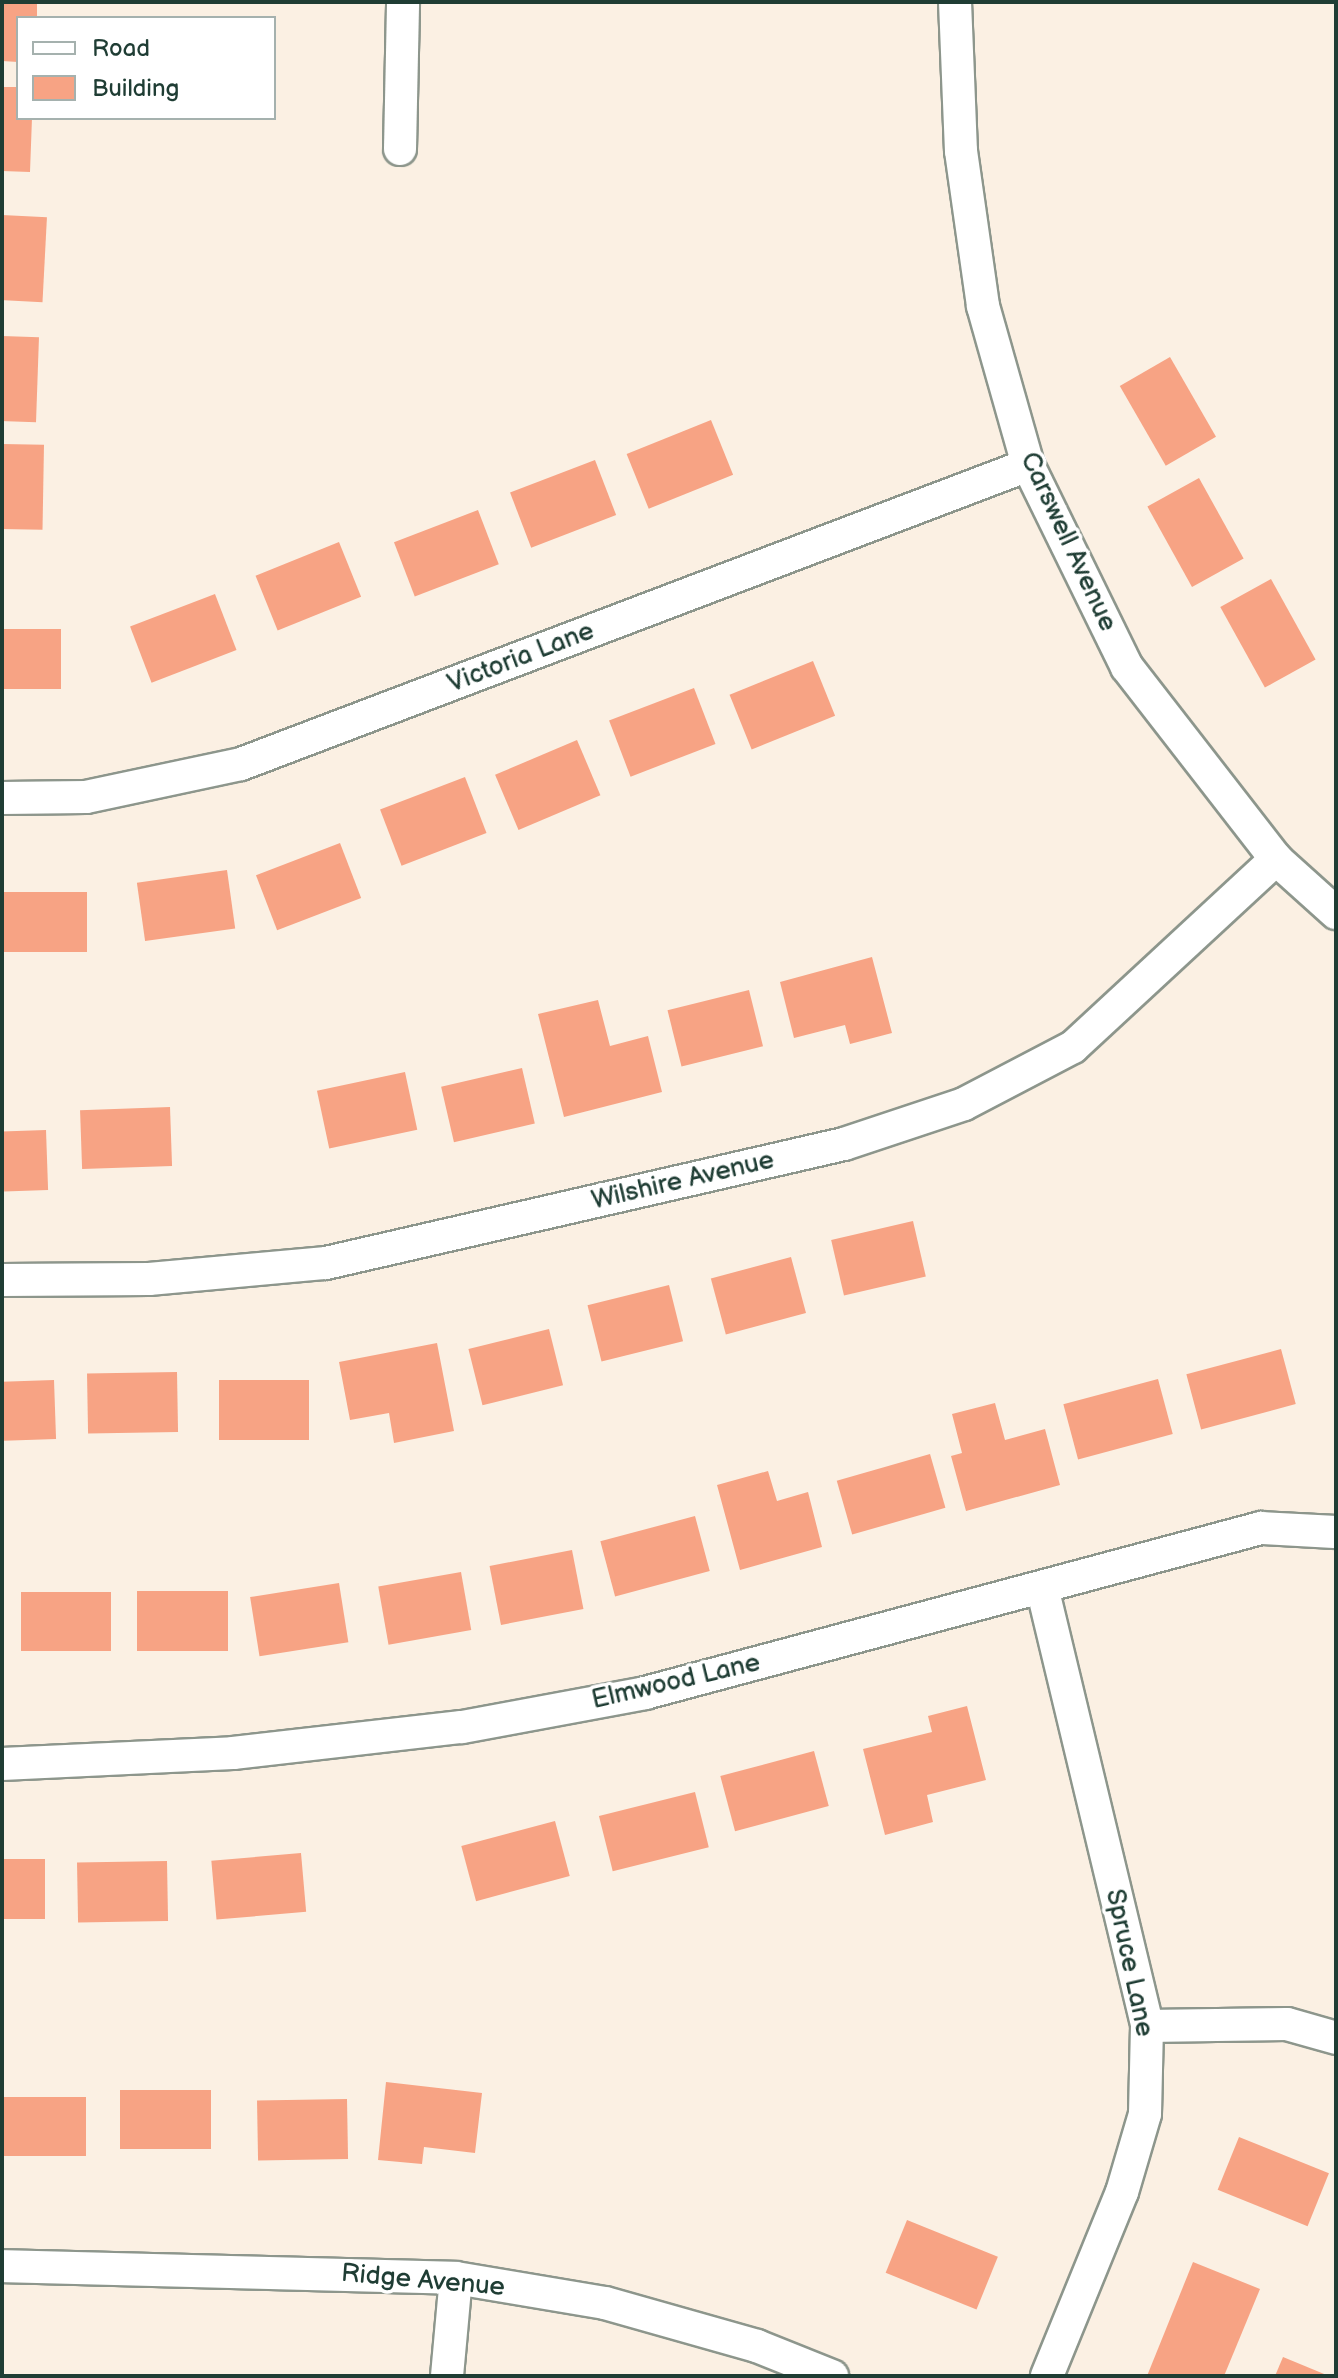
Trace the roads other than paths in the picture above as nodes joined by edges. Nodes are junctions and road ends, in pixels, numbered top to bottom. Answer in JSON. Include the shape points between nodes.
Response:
{"nodes":[{"id":1,"x":403,"y":2,"type":"edge"},
{"id":2,"x":955,"y":2,"type":"edge"},
{"id":3,"x":400,"y":149,"type":"dead end"},
{"id":4,"x":1028,"y":465,"type":"junction"},
{"id":5,"x":2,"y":798,"type":"edge"},
{"id":6,"x":1276,"y":859,"type":"junction"},
{"id":7,"x":1336,"y":913,"type":"edge"},
{"id":8,"x":2,"y":1280,"type":"edge"},
{"id":9,"x":1336,"y":1532,"type":"edge"},
{"id":10,"x":1042,"y":1587,"type":"junction"},
{"id":11,"x":2,"y":1764,"type":"edge"},
{"id":12,"x":1147,"y":2026,"type":"junction"},
{"id":13,"x":1336,"y":2038,"type":"edge"},
{"id":14,"x":2,"y":2266,"type":"edge"},
{"id":15,"x":456,"y":2278,"type":"junction"},
{"id":16,"x":447,"y":2376,"type":"edge"},
{"id":17,"x":832,"y":2376,"type":"edge"},
{"id":18,"x":1047,"y":2376,"type":"edge"}],
"edges":[{"from":1,"to":3,"type":"street"},
{"from":2,"to":4,"type":"street","name":"Carswell Avenue","via":[[961,151],[983,306]]},
{"from":4,"to":5,"type":"street","name":"Victoria Lane","via":[[241,764],[86,797]]},
{"from":4,"to":6,"type":"street","name":"Carswell Avenue","via":[[1127,667]]},
{"from":6,"to":7,"type":"street","name":"Carswell Avenue"},
{"from":6,"to":8,"type":"street","name":"Wilshire Avenue","via":[[1073,1047],[964,1104],[844,1144],[326,1263],[149,1279]]},
{"from":9,"to":10,"type":"street","name":"Elmwood Lane","via":[[1261,1528]]},
{"from":10,"to":11,"type":"street","name":"Elmwood Lane","via":[[645,1693],[462,1727],[233,1753]]},
{"from":10,"to":12,"type":"street","name":"Spruce Lane"},
{"from":12,"to":13,"type":"street","via":[[1287,2024]]},
{"from":12,"to":18,"type":"street","name":"Spruce Lane","via":[[1145,2114]]},
{"from":14,"to":15,"type":"street","name":"Ridge Avenue"},
{"from":15,"to":16,"type":"street"},
{"from":15,"to":17,"type":"street","name":"Ridge Avenue","via":[[605,2303],[757,2346]]}]}
